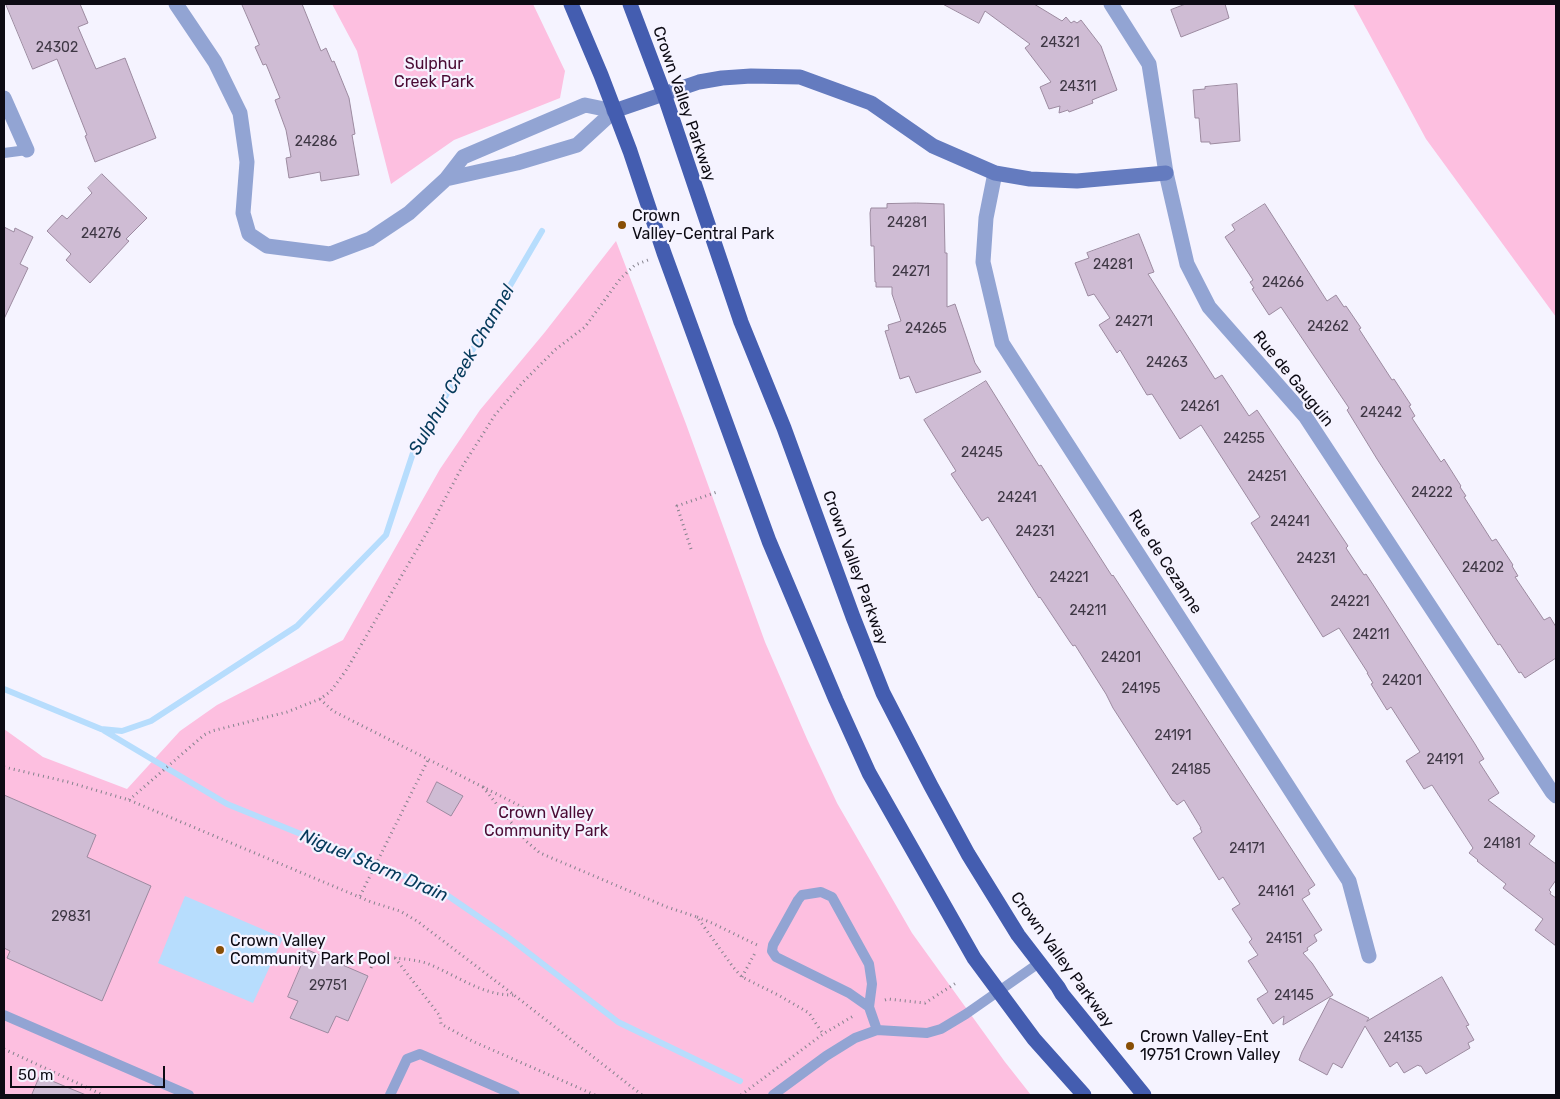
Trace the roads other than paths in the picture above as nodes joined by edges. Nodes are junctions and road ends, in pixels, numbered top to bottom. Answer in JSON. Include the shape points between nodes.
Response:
{"nodes":[{"id":1,"x":176,"y":4,"type":"edge"},
{"id":2,"x":571,"y":4,"type":"edge"},
{"id":3,"x":630,"y":4,"type":"edge"},
{"id":4,"x":1111,"y":4,"type":"edge"},
{"id":5,"x":664,"y":94,"type":"junction"},
{"id":6,"x":4,"y":98,"type":"edge"},
{"id":7,"x":614,"y":111,"type":"junction"},
{"id":8,"x":27,"y":150,"type":"joint"},
{"id":9,"x":4,"y":153,"type":"edge"},
{"id":10,"x":995,"y":173,"type":"junction"},
{"id":11,"x":1166,"y":173,"type":"junction"},
{"id":12,"x":446,"y":179,"type":"junction"},
{"id":13,"x":1556,"y":796,"type":"edge"},
{"id":14,"x":1369,"y":956,"type":"dead end"},
{"id":15,"x":1040,"y":963,"type":"junction"},
{"id":16,"x":999,"y":991,"type":"junction"},
{"id":17,"x":869,"y":1007,"type":"junction"},
{"id":18,"x":4,"y":1015,"type":"edge"},
{"id":19,"x":877,"y":1030,"type":"junction"},
{"id":20,"x":189,"y":1095,"type":"edge"},
{"id":21,"x":390,"y":1095,"type":"edge"},
{"id":22,"x":516,"y":1095,"type":"edge"},
{"id":23,"x":773,"y":1095,"type":"edge"},
{"id":24,"x":1084,"y":1095,"type":"edge"},
{"id":25,"x":1144,"y":1095,"type":"edge"}],
"edges":[{"from":1,"to":12,"type":"street","via":[[215,62],[240,113],[247,162],[243,213],[249,234],[267,246],[330,254],[370,239],[409,213]]},
{"from":2,"to":7,"type":"main road"},
{"from":3,"to":5,"type":"main road","name":"Crown Valley Parkway"},
{"from":4,"to":11,"type":"street","name":"Rue de Gauguin","via":[[1149,64]]},
{"from":5,"to":7,"type":"street"},
{"from":5,"to":10,"type":"street","via":[[722,78],[800,77],[871,103],[933,146]]},
{"from":5,"to":15,"type":"main road","name":"Crown Valley Parkway","via":[[741,322],[883,692],[968,854],[1018,935]]},
{"from":6,"to":8,"type":"street"},
{"from":7,"to":12,"type":"street","via":[[577,145]]},
{"from":7,"to":12,"type":"street","via":[[585,105],[463,157]]},
{"from":7,"to":16,"type":"main road","via":[[769,541],[836,700],[907,841],[974,958]]},
{"from":8,"to":9,"type":"lane"},
{"from":10,"to":11,"type":"street","via":[[1030,179],[1077,181]]},
{"from":10,"to":14,"type":"street","name":"Rue de Cezanne","via":[[986,218],[983,262],[1002,343],[1349,881]]},
{"from":11,"to":13,"type":"street","name":"Rue de Gauguin","via":[[1187,264],[1209,307],[1305,416]]},
{"from":15,"to":16,"type":"lane"},
{"from":15,"to":25,"type":"main road","name":"Crown Valley Parkway"},
{"from":16,"to":19,"type":"lane","via":[[941,1029],[927,1033]]},
{"from":16,"to":24,"type":"main road","via":[[1034,1039]]},
{"from":17,"to":17,"type":"lane","via":[[872,984],[869,964],[832,897],[821,892],[802,895],[772,951],[776,957],[849,993]]},
{"from":17,"to":19,"type":"lane"},
{"from":18,"to":20,"type":"lane"},
{"from":19,"to":23,"type":"lane","via":[[855,1038],[826,1056]]},
{"from":21,"to":22,"type":"lane","via":[[407,1059],[420,1054]]}]}
